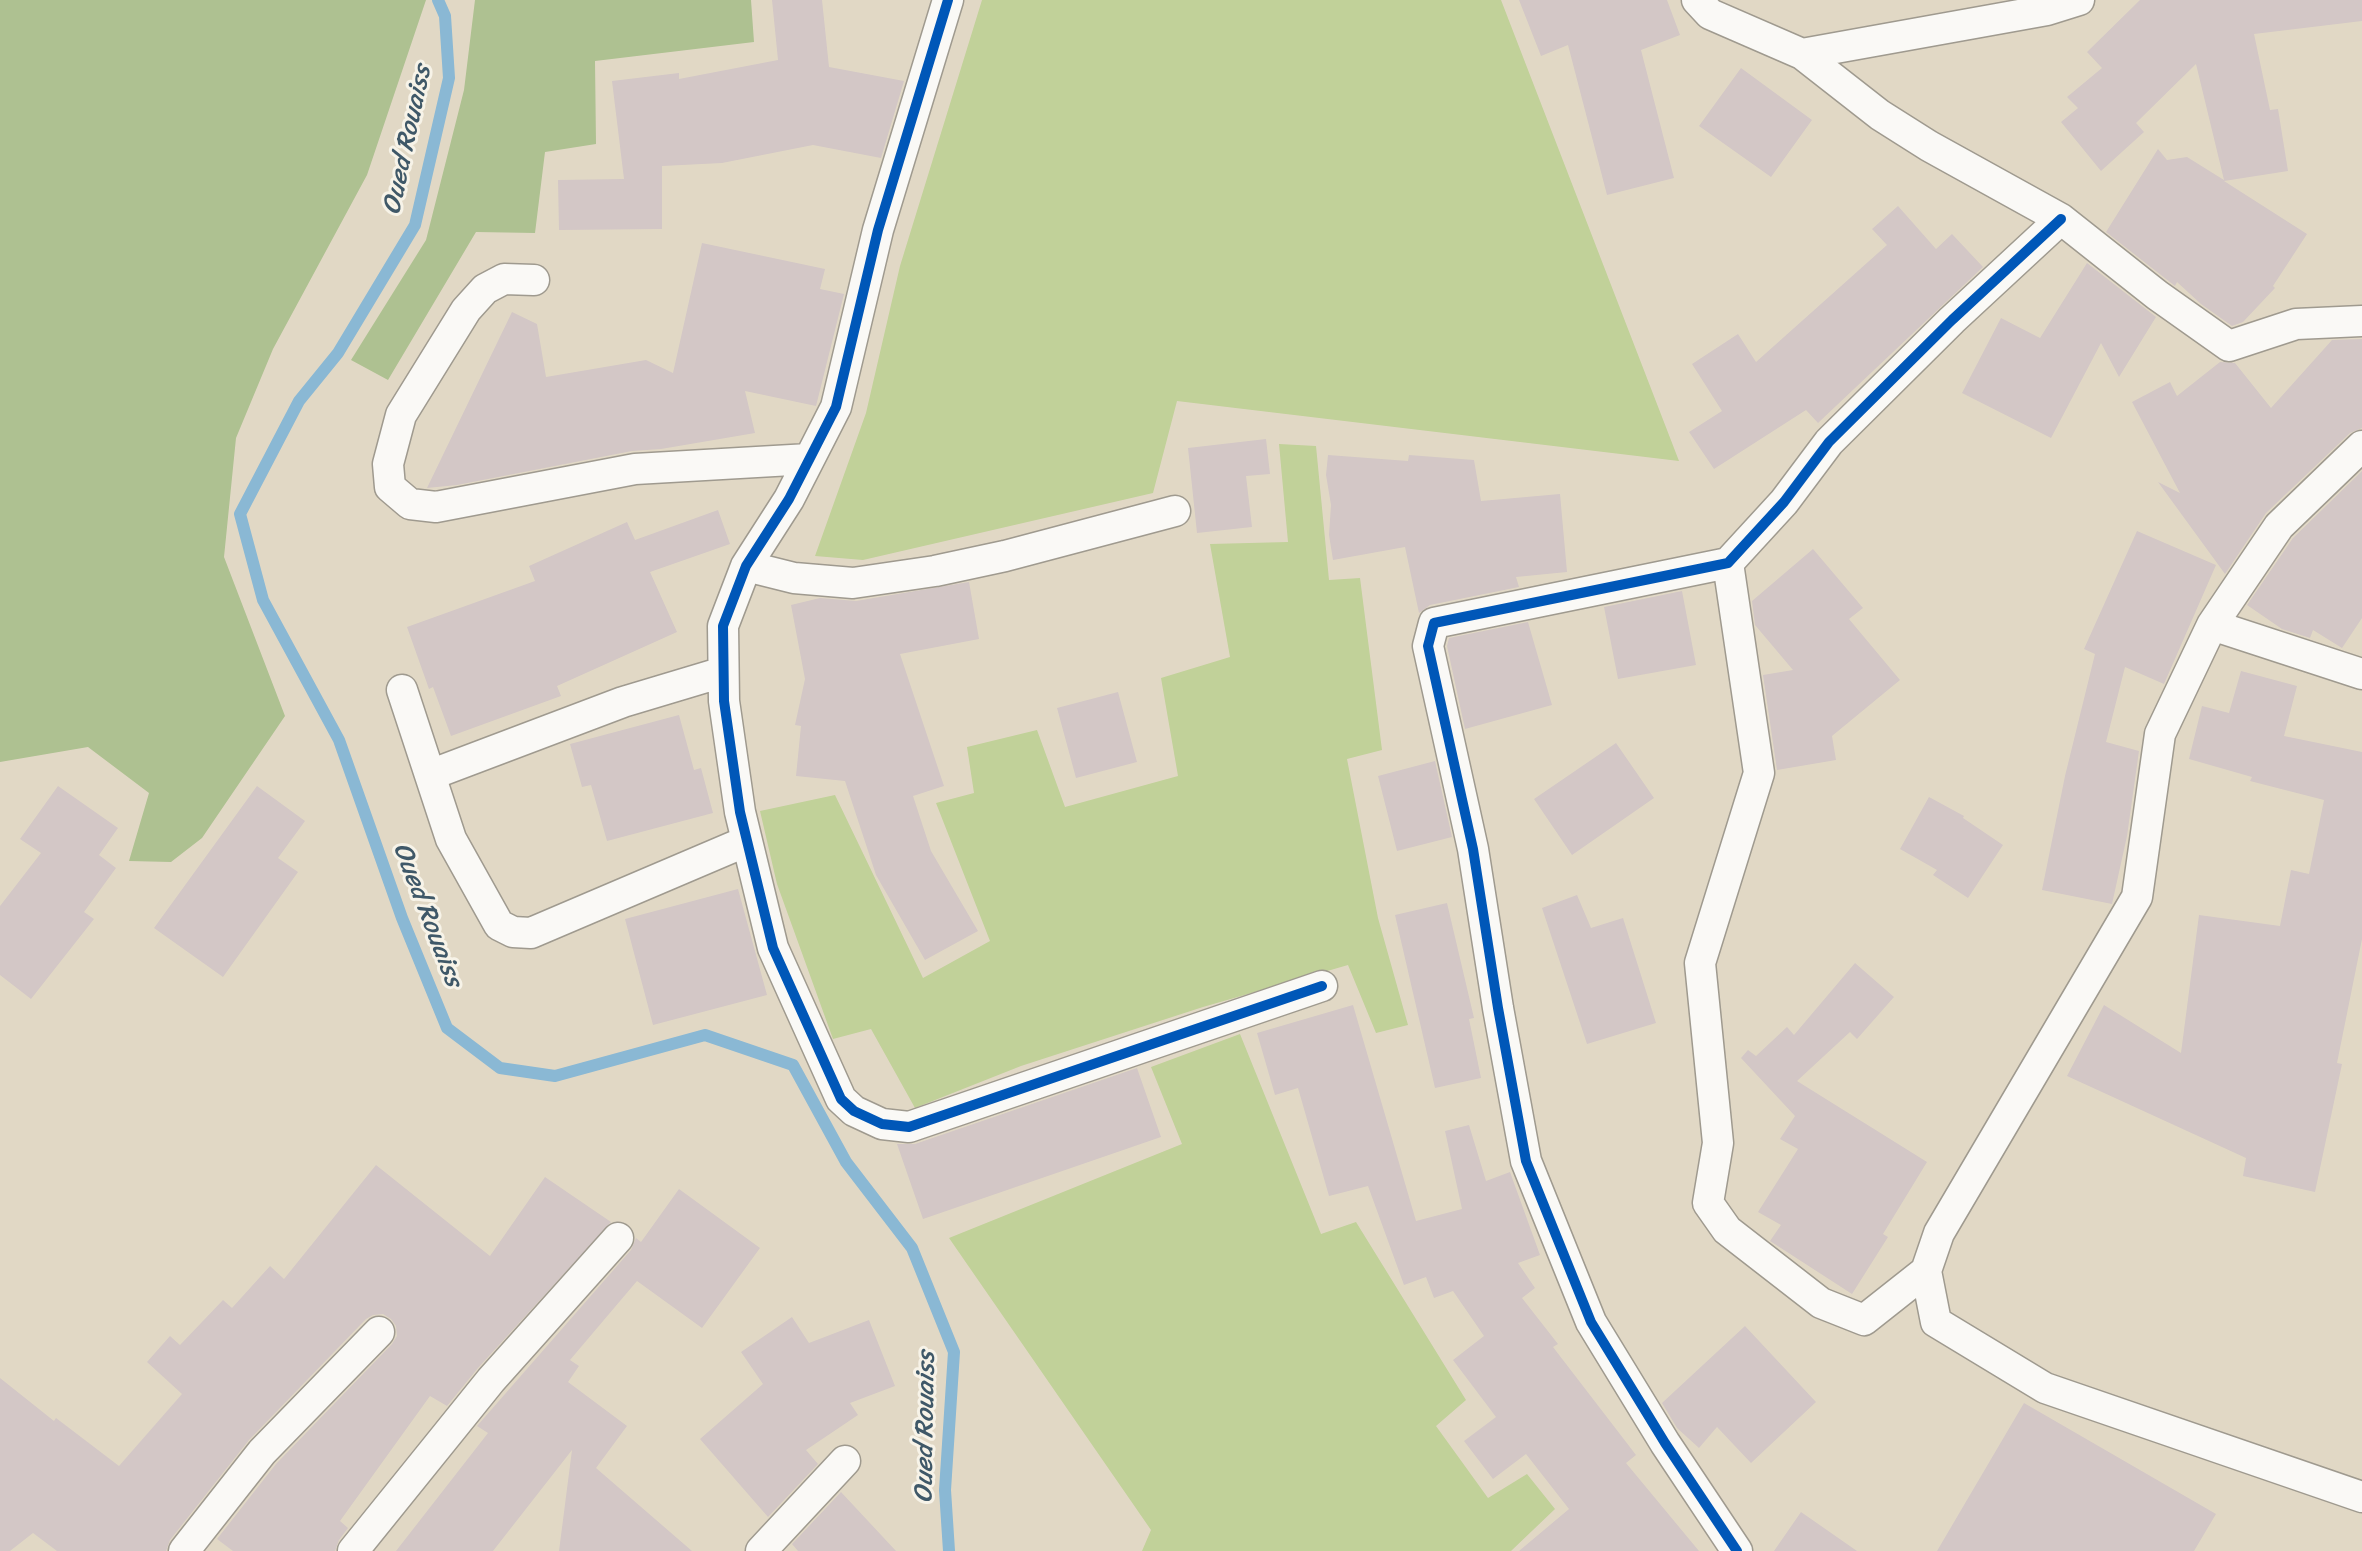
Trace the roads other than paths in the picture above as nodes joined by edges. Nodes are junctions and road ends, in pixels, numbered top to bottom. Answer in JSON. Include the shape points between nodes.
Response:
{"nodes":[{"id":1,"x":948,"y":0,"type":"edge"},
{"id":2,"x":1697,"y":0,"type":"edge"},
{"id":3,"x":2079,"y":0,"type":"edge"},
{"id":4,"x":1802,"y":54,"type":"junction"},
{"id":5,"x":2061,"y":219,"type":"junction"},
{"id":6,"x":534,"y":280,"type":"dead end"},
{"id":7,"x":2362,"y":321,"type":"edge"},
{"id":8,"x":2362,"y":446,"type":"edge"},
{"id":9,"x":809,"y":459,"type":"junction"},
{"id":10,"x":1175,"y":511,"type":"dead end"},
{"id":11,"x":1728,"y":563,"type":"junction"},
{"id":12,"x":746,"y":566,"type":"junction"},
{"id":13,"x":2212,"y":625,"type":"junction"},
{"id":14,"x":723,"y":672,"type":"junction"},
{"id":15,"x":2362,"y":674,"type":"edge"},
{"id":16,"x":402,"y":690,"type":"dead end"},
{"id":17,"x":430,"y":775,"type":"junction"},
{"id":18,"x":747,"y":841,"type":"junction"},
{"id":19,"x":1322,"y":986,"type":"dead end"},
{"id":20,"x":618,"y":1238,"type":"dead end"},
{"id":21,"x":1926,"y":1271,"type":"junction"},
{"id":22,"x":379,"y":1332,"type":"dead end"},
{"id":23,"x":845,"y":1461,"type":"dead end"},
{"id":24,"x":2362,"y":1497,"type":"edge"},
{"id":25,"x":184,"y":1551,"type":"edge"},
{"id":26,"x":353,"y":1551,"type":"edge"},
{"id":27,"x":761,"y":1551,"type":"edge"},
{"id":28,"x":1737,"y":1551,"type":"edge"}],
"edges":[{"from":1,"to":9,"type":"street","via":[[878,230],[836,407]]},
{"from":2,"to":4,"type":"street","via":[[1710,14]]},
{"from":3,"to":4,"type":"street"},
{"from":4,"to":5,"type":"street","via":[[1880,115]]},
{"from":5,"to":7,"type":"street","via":[[2229,346],[2296,324]]},
{"from":5,"to":11,"type":"street","via":[[1838,433]]},
{"from":6,"to":9,"type":"street","via":[[504,279],[485,289],[466,310],[401,415],[388,464],[390,487],[410,504],[436,507],[635,469]]},
{"from":8,"to":13,"type":"street","via":[[2279,526]]},
{"from":9,"to":12,"type":"street"},
{"from":10,"to":12,"type":"street","via":[[949,568],[853,583],[794,578]]},
{"from":11,"to":21,"type":"street","via":[[1759,773],[1700,963],[1718,1143],[1708,1203],[1727,1230],[1821,1303],[1864,1320]]},
{"from":11,"to":28,"type":"street","via":[[1434,623],[1428,646],[1473,849],[1526,1161],[1591,1322]]},
{"from":12,"to":14,"type":"street","via":[[723,626]]},
{"from":13,"to":15,"type":"street"},
{"from":13,"to":21,"type":"street","via":[[2160,734],[2137,897],[1939,1233]]},
{"from":14,"to":17,"type":"street","via":[[623,702]]},
{"from":14,"to":18,"type":"street"},
{"from":16,"to":17,"type":"street"},
{"from":17,"to":18,"type":"street","via":[[451,839],[499,925],[513,932],[531,933]]},
{"from":18,"to":19,"type":"street","via":[[773,948],[841,1099],[882,1124],[909,1127]]},
{"from":20,"to":26,"type":"street","via":[[491,1380]]},
{"from":21,"to":24,"type":"street","via":[[1936,1322],[2045,1388]]},
{"from":22,"to":25,"type":"street","via":[[262,1452]]},
{"from":23,"to":27,"type":"street"}]}
